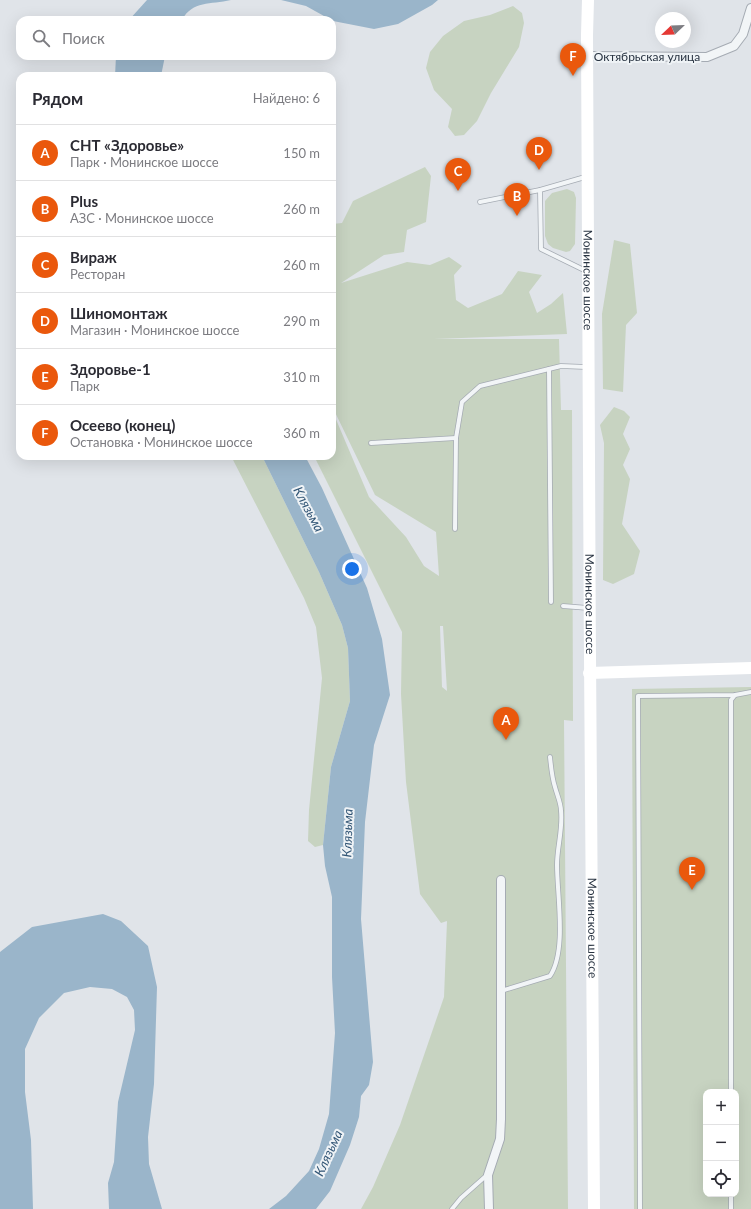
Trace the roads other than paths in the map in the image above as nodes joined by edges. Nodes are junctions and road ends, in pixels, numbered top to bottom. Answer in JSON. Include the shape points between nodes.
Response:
{"nodes":[{"id":1,"x":588,"y":0,"type":"edge"},
{"id":2,"x":751,"y":8,"type":"edge"},
{"id":3,"x":747,"y":32,"type":"edge"},
{"id":4,"x":587,"y":56,"type":"junction"},
{"id":5,"x":588,"y":176,"type":"junction"},
{"id":6,"x":540,"y":190,"type":"junction"},
{"id":7,"x":480,"y":202,"type":"dead end"},
{"id":8,"x":588,"y":272,"type":"junction"},
{"id":9,"x":588,"y":366,"type":"junction"},
{"id":10,"x":549,"y":369,"type":"junction"},
{"id":11,"x":456,"y":438,"type":"junction"},
{"id":12,"x":371,"y":442,"type":"dead end"},
{"id":13,"x":454,"y":529,"type":"dead end"},
{"id":14,"x":551,"y":602,"type":"dead end"},
{"id":15,"x":563,"y":606,"type":"dead end"},
{"id":16,"x":589,"y":608,"type":"junction"},
{"id":17,"x":751,"y":668,"type":"edge"},
{"id":18,"x":589,"y":673,"type":"junction"},
{"id":19,"x":751,"y":692,"type":"edge"},
{"id":20,"x":735,"y":695,"type":"junction"},
{"id":21,"x":550,"y":757,"type":"dead end"},
{"id":22,"x":501,"y":880,"type":"dead end"},
{"id":23,"x":500,"y":991,"type":"junction"},
{"id":24,"x":731,"y":1089,"type":"edge"},
{"id":25,"x":488,"y":1175,"type":"junction"},
{"id":26,"x":731,"y":1197,"type":"edge"},
{"id":27,"x":452,"y":1209,"type":"edge"},
{"id":28,"x":489,"y":1209,"type":"edge"},
{"id":29,"x":594,"y":1209,"type":"edge"},
{"id":30,"x":640,"y":1209,"type":"edge"},
{"id":31,"x":731,"y":1209,"type":"edge"}],
"edges":[{"from":1,"to":4,"type":"main road","name":"Монинское шоссе"},
{"from":2,"to":3,"type":"street","name":"Октябрьская улица"},
{"from":3,"to":4,"type":"street","name":"Октябрьская улица","via":[[734,46],[707,57]]},
{"from":4,"to":5,"type":"main road","name":"Монинское шоссе"},
{"from":5,"to":6,"type":"lane"},
{"from":5,"to":8,"type":"main road","name":"Монинское шоссе"},
{"from":6,"to":7,"type":"lane"},
{"from":6,"to":8,"type":"lane","via":[[540,249]]},
{"from":8,"to":9,"type":"main road","name":"Монинское шоссе"},
{"from":9,"to":10,"type":"lane","via":[[561,366]]},
{"from":9,"to":16,"type":"main road","name":"Монинское шоссе"},
{"from":10,"to":11,"type":"lane","via":[[480,386],[462,402]]},
{"from":10,"to":14,"type":"lane"},
{"from":11,"to":12,"type":"lane"},
{"from":11,"to":13,"type":"lane"},
{"from":15,"to":16,"type":"lane"},
{"from":16,"to":18,"type":"main road","name":"Монинское шоссе"},
{"from":17,"to":18,"type":"main road"},
{"from":18,"to":29,"type":"main road","name":"Монинское шоссе"},
{"from":19,"to":20,"type":"lane"},
{"from":20,"to":24,"type":"lane","via":[[732,700]]},
{"from":20,"to":30,"type":"lane","via":[[638,696]]},
{"from":21,"to":23,"type":"lane","via":[[562,819],[557,865],[560,913],[558,957],[555,970],[550,976]]},
{"from":22,"to":23,"type":"street"},
{"from":23,"to":25,"type":"street","via":[[500,1139]]},
{"from":25,"to":27,"type":"lane"},
{"from":25,"to":28,"type":"street"},
{"from":26,"to":31,"type":"lane"}]}
